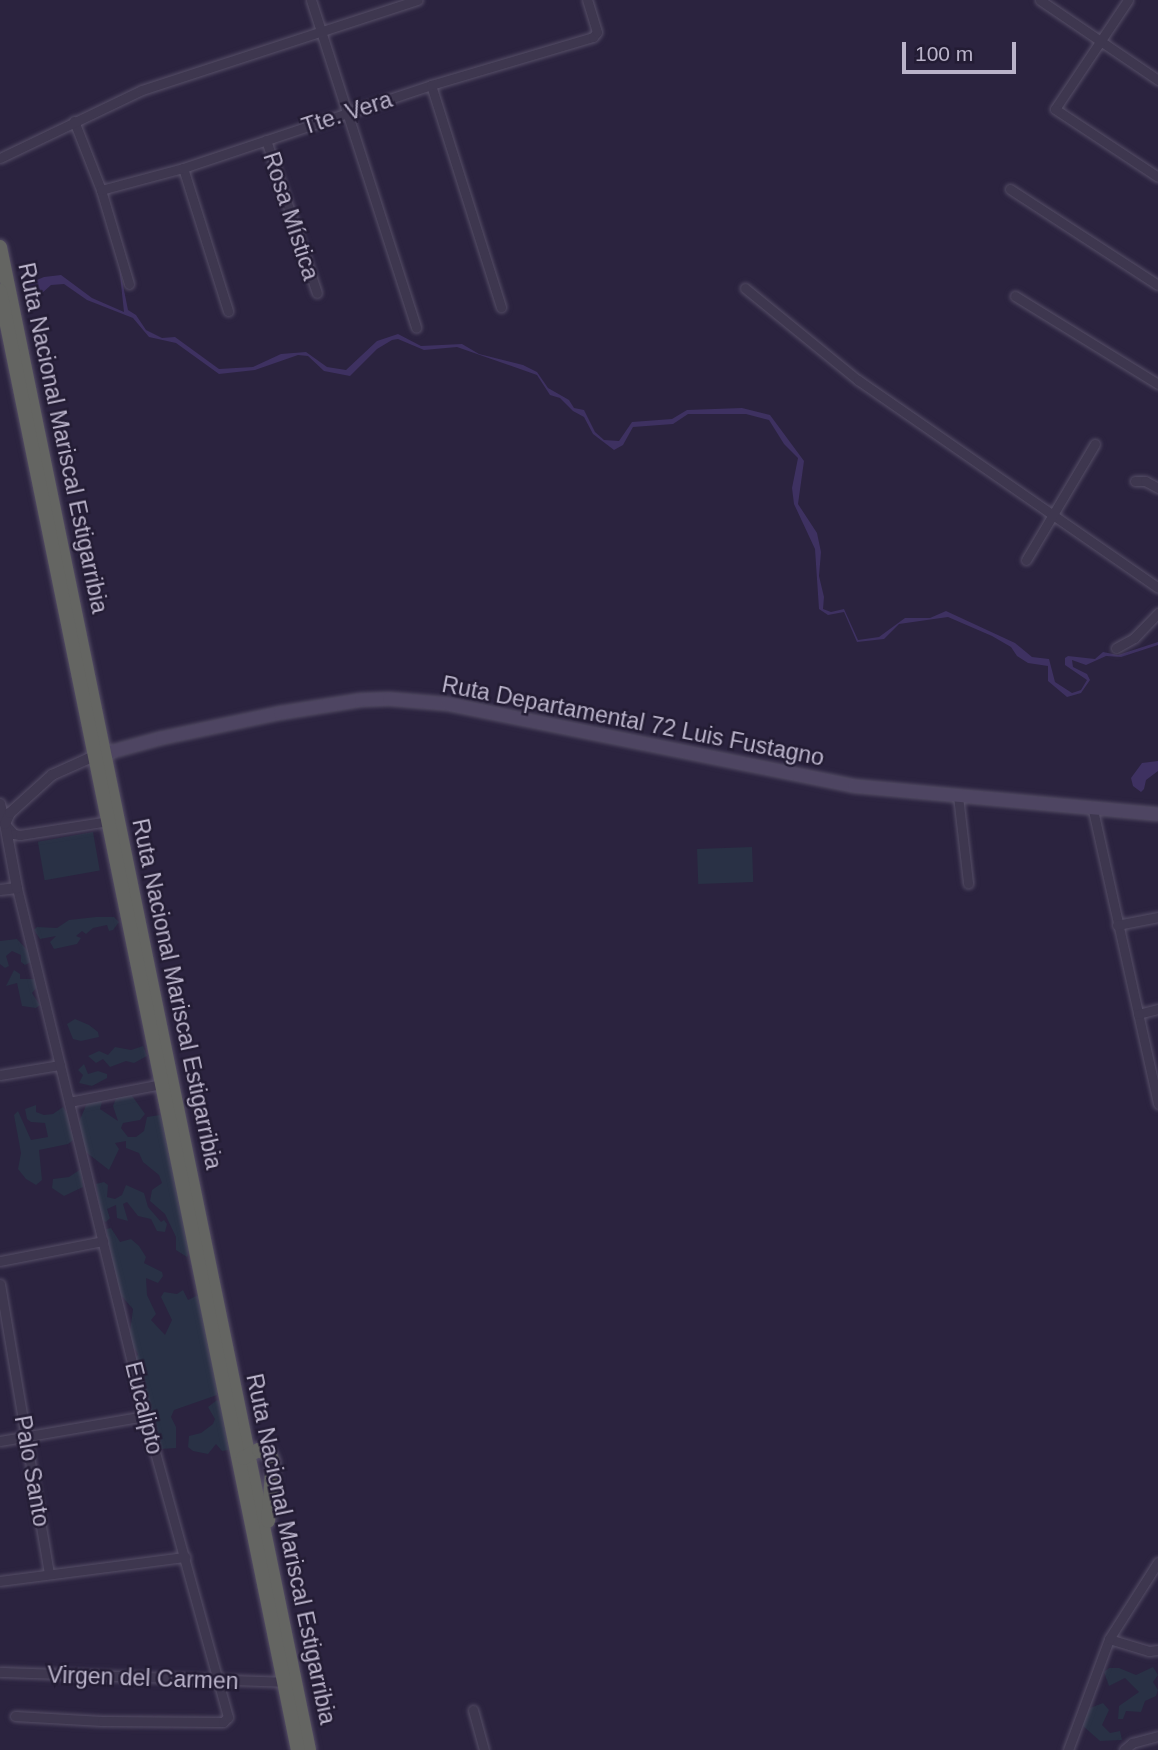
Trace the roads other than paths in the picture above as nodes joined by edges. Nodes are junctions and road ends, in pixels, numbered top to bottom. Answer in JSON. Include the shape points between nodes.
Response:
{"nodes":[{"id":1,"x":311,"y":0,"type":"edge"},
{"id":2,"x":418,"y":0,"type":"edge"},
{"id":3,"x":587,"y":0,"type":"edge"},
{"id":4,"x":1040,"y":0,"type":"edge"},
{"id":5,"x":1128,"y":0,"type":"edge"},
{"id":6,"x":321,"y":31,"type":"junction"},
{"id":7,"x":1099,"y":41,"type":"junction"},
{"id":8,"x":1158,"y":80,"type":"edge"},
{"id":9,"x":432,"y":85,"type":"junction"},
{"id":10,"x":348,"y":114,"type":"junction"},
{"id":11,"x":74,"y":121,"type":"junction"},
{"id":12,"x":266,"y":140,"type":"junction"},
{"id":13,"x":0,"y":158,"type":"edge"},
{"id":14,"x":183,"y":168,"type":"junction"},
{"id":15,"x":1158,"y":177,"type":"edge"},
{"id":16,"x":1010,"y":189,"type":"dead end"},
{"id":17,"x":101,"y":190,"type":"junction"},
{"id":18,"x":0,"y":247,"type":"edge"},
{"id":19,"x":130,"y":284,"type":"dead end"},
{"id":20,"x":1158,"y":285,"type":"edge"},
{"id":21,"x":745,"y":288,"type":"dead end"},
{"id":22,"x":0,"y":291,"type":"edge"},
{"id":23,"x":317,"y":293,"type":"dead end"},
{"id":24,"x":1015,"y":296,"type":"dead end"},
{"id":25,"x":501,"y":307,"type":"dead end"},
{"id":26,"x":228,"y":311,"type":"dead end"},
{"id":27,"x":416,"y":328,"type":"dead end"},
{"id":28,"x":1158,"y":384,"type":"edge"},
{"id":29,"x":1095,"y":444,"type":"dead end"},
{"id":30,"x":1135,"y":481,"type":"dead end"},
{"id":31,"x":1158,"y":488,"type":"edge"},
{"id":32,"x":1055,"y":516,"type":"junction"},
{"id":33,"x":1027,"y":560,"type":"dead end"},
{"id":34,"x":1158,"y":588,"type":"edge"},
{"id":35,"x":1158,"y":613,"type":"edge"},
{"id":36,"x":1116,"y":648,"type":"dead end"},
{"id":37,"x":99,"y":755,"type":"junction"},
{"id":38,"x":958,"y":796,"type":"junction"},
{"id":39,"x":0,"y":803,"type":"edge"},
{"id":40,"x":1093,"y":810,"type":"junction"},
{"id":41,"x":1158,"y":814,"type":"edge"},
{"id":42,"x":108,"y":821,"type":"junction"},
{"id":43,"x":5,"y":824,"type":"junction"},
{"id":44,"x":968,"y":883,"type":"dead end"},
{"id":45,"x":16,"y":888,"type":"junction"},
{"id":46,"x":0,"y":890,"type":"edge"},
{"id":47,"x":1158,"y":916,"type":"edge"},
{"id":48,"x":1117,"y":925,"type":"junction"},
{"id":49,"x":1158,"y":1009,"type":"edge"},
{"id":50,"x":1138,"y":1014,"type":"junction"},
{"id":51,"x":60,"y":1065,"type":"junction"},
{"id":52,"x":0,"y":1075,"type":"edge"},
{"id":53,"x":162,"y":1084,"type":"junction"},
{"id":54,"x":1157,"y":1093,"type":"edge"},
{"id":55,"x":69,"y":1102,"type":"junction"},
{"id":56,"x":1158,"y":1104,"type":"edge"},
{"id":57,"x":103,"y":1241,"type":"junction"},
{"id":58,"x":0,"y":1261,"type":"edge"},
{"id":59,"x":0,"y":1284,"type":"edge"},
{"id":60,"x":145,"y":1416,"type":"junction"},
{"id":61,"x":26,"y":1437,"type":"junction"},
{"id":62,"x":0,"y":1441,"type":"edge"},
{"id":63,"x":244,"y":1458,"type":"junction"},
{"id":64,"x":185,"y":1557,"type":"junction"},
{"id":65,"x":1158,"y":1562,"type":"edge"},
{"id":66,"x":49,"y":1574,"type":"junction"},
{"id":67,"x":0,"y":1581,"type":"edge"},
{"id":68,"x":276,"y":1589,"type":"junction"},
{"id":69,"x":1109,"y":1639,"type":"junction"},
{"id":70,"x":1158,"y":1650,"type":"edge"},
{"id":71,"x":0,"y":1672,"type":"edge"},
{"id":72,"x":218,"y":1682,"type":"junction"},
{"id":73,"x":285,"y":1682,"type":"junction"},
{"id":74,"x":473,"y":1710,"type":"dead end"},
{"id":75,"x":15,"y":1716,"type":"dead end"},
{"id":76,"x":1158,"y":1736,"type":"edge"},
{"id":77,"x":1124,"y":1749,"type":"edge"},
{"id":78,"x":298,"y":1750,"type":"edge"},
{"id":79,"x":309,"y":1750,"type":"edge"},
{"id":80,"x":484,"y":1750,"type":"edge"},
{"id":81,"x":1068,"y":1750,"type":"edge"}],
"edges":[{"from":1,"to":6,"type":"street"},
{"from":2,"to":6,"type":"street"},
{"from":3,"to":9,"type":"street","name":"Tte. Vera","via":[[597,32],[593,37]]},
{"from":4,"to":7,"type":"street"},
{"from":5,"to":7,"type":"street"},
{"from":6,"to":10,"type":"street"},
{"from":6,"to":11,"type":"street","via":[[142,90]]},
{"from":7,"to":8,"type":"street"},
{"from":7,"to":15,"type":"street","via":[[1055,109]]},
{"from":9,"to":10,"type":"street","name":"Tte. Vera"},
{"from":9,"to":25,"type":"street"},
{"from":10,"to":12,"type":"street","name":"Tte. Vera"},
{"from":10,"to":27,"type":"street"},
{"from":11,"to":13,"type":"street"},
{"from":11,"to":17,"type":"street"},
{"from":12,"to":14,"type":"street","name":"Tte. Vera"},
{"from":12,"to":23,"type":"street","name":"Rosa Mística"},
{"from":14,"to":17,"type":"street","name":"Tte. Vera"},
{"from":14,"to":26,"type":"street"},
{"from":16,"to":20,"type":"street"},
{"from":17,"to":19,"type":"street"},
{"from":18,"to":37,"type":"highway","name":"Ruta Nacional Mariscal Estigarribia"},
{"from":21,"to":32,"type":"street","via":[[858,380]]},
{"from":22,"to":37,"type":"highway","name":"Ruta Nacional Mariscal Estigarribia"},
{"from":24,"to":28,"type":"street"},
{"from":29,"to":32,"type":"street"},
{"from":30,"to":31,"type":"street"},
{"from":32,"to":33,"type":"street"},
{"from":32,"to":34,"type":"street"},
{"from":35,"to":36,"type":"street","via":[[1134,638]]},
{"from":37,"to":38,"type":"main road","name":"Ruta Departamental 72 Luis Fustagno","via":[[280,713],[389,699],[448,704],[854,786]]},
{"from":37,"to":42,"type":"highway","name":"Ruta Nacional Mariscal Estigarribia"},
{"from":37,"to":43,"type":"street","via":[[52,775],[15,807]]},
{"from":37,"to":63,"type":"highway","name":"Ruta Nacional Mariscal Estigarribia"},
{"from":38,"to":40,"type":"main road","name":"Ruta Departamental 72 Luis Fustagno"},
{"from":38,"to":44,"type":"street"},
{"from":39,"to":43,"type":"street"},
{"from":40,"to":41,"type":"main road","name":"Ruta Departamental 72 Luis Fustagno"},
{"from":40,"to":48,"type":"street"},
{"from":42,"to":43,"type":"street","via":[[20,835]]},
{"from":42,"to":53,"type":"highway","name":"Ruta Nacional Mariscal Estigarribia"},
{"from":43,"to":45,"type":"street"},
{"from":45,"to":46,"type":"street"},
{"from":45,"to":51,"type":"street","name":"Eucalipto"},
{"from":47,"to":48,"type":"street"},
{"from":48,"to":50,"type":"street"},
{"from":49,"to":50,"type":"street"},
{"from":50,"to":54,"type":"street"},
{"from":51,"to":52,"type":"street"},
{"from":51,"to":55,"type":"street","name":"Eucalipto"},
{"from":53,"to":55,"type":"street"},
{"from":53,"to":63,"type":"highway","name":"Ruta Nacional Mariscal Estigarribia"},
{"from":54,"to":56,"type":"street"},
{"from":55,"to":57,"type":"street","name":"Eucalipto"},
{"from":57,"to":58,"type":"street"},
{"from":57,"to":60,"type":"street","name":"Eucalipto"},
{"from":59,"to":61,"type":"street","name":"Palo Santo"},
{"from":60,"to":61,"type":"street"},
{"from":60,"to":64,"type":"street","name":"Eucalipto"},
{"from":61,"to":62,"type":"street"},
{"from":61,"to":66,"type":"street","name":"Palo Santo"},
{"from":63,"to":68,"type":"highway","name":"Ruta Nacional Mariscal Estigarribia"},
{"from":63,"to":68,"type":"highway","via":[[265,1451],[275,1470],[267,1512]]},
{"from":63,"to":73,"type":"highway","name":"Ruta Nacional Mariscal Estigarribia"},
{"from":64,"to":66,"type":"street"},
{"from":64,"to":72,"type":"street","name":"Eucalipto"},
{"from":65,"to":69,"type":"street"},
{"from":66,"to":67,"type":"street"},
{"from":68,"to":79,"type":"highway","name":"Ruta Nacional Mariscal Estigarribia"},
{"from":69,"to":70,"type":"street"},
{"from":69,"to":81,"type":"street"},
{"from":71,"to":72,"type":"street","name":"Virgen del Carmen"},
{"from":72,"to":73,"type":"street","name":"Virgen del Carmen"},
{"from":72,"to":75,"type":"street","name":"Eucalipto","via":[[228,1717],[223,1722]]},
{"from":73,"to":78,"type":"highway","name":"Ruta Nacional Mariscal Estigarribia"},
{"from":74,"to":80,"type":"street"},
{"from":76,"to":77,"type":"street"}]}
